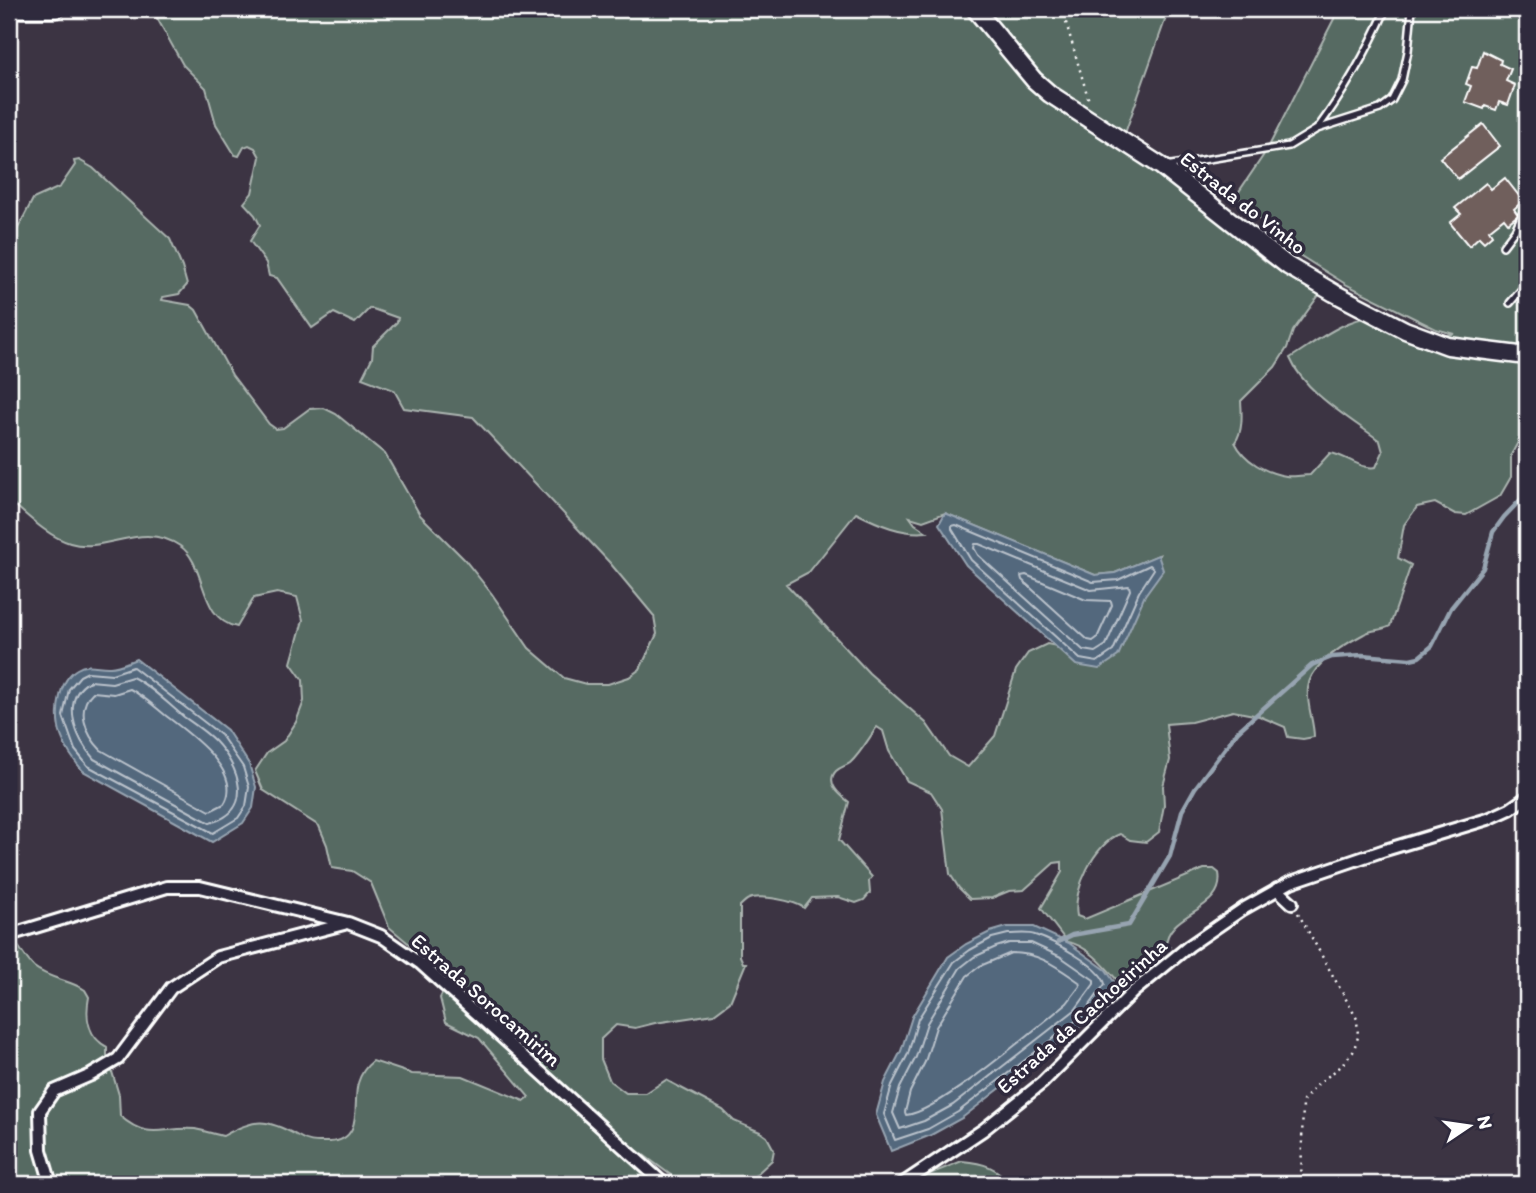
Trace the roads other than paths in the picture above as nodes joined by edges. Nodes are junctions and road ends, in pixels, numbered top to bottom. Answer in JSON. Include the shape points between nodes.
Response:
{"nodes":[{"id":1,"x":21,"y":9,"type":"edge"},
{"id":2,"x":56,"y":9,"type":"edge"},
{"id":3,"x":975,"y":9,"type":"edge"},
{"id":4,"x":1386,"y":9,"type":"edge"},
{"id":5,"x":1412,"y":9,"type":"edge"},
{"id":6,"x":1317,"y":129,"type":"junction"},
{"id":7,"x":1161,"y":166,"type":"junction"},
{"id":8,"x":1527,"y":204,"type":"edge"},
{"id":9,"x":1503,"y":246,"type":"dead end"},
{"id":10,"x":1527,"y":283,"type":"edge"},
{"id":11,"x":1510,"y":303,"type":"dead end"},
{"id":12,"x":1527,"y":356,"type":"edge"},
{"id":13,"x":1527,"y":797,"type":"edge"},
{"id":14,"x":1277,"y":889,"type":"junction"},
{"id":15,"x":1293,"y":903,"type":"road end"},
{"id":16,"x":348,"y":923,"type":"junction"},
{"id":17,"x":9,"y":935,"type":"edge"},
{"id":18,"x":51,"y":1184,"type":"edge"},
{"id":19,"x":664,"y":1184,"type":"edge"},
{"id":20,"x":902,"y":1184,"type":"edge"}],
"edges":[{"from":1,"to":2,"type":"main road"},
{"from":3,"to":7,"type":"main road","name":"Estrada do Vinho","via":[[1050,94]]},
{"from":4,"to":6,"type":"lane","via":[[1341,97]]},
{"from":5,"to":6,"type":"lane","via":[[1402,80],[1392,100],[1380,109]]},
{"from":6,"to":7,"type":"lane","via":[[1289,146]]},
{"from":7,"to":12,"type":"main road","name":"Estrada do Vinho","via":[[1288,266],[1393,324],[1448,346]]},
{"from":8,"to":9,"type":"lane"},
{"from":10,"to":11,"type":"lane"},
{"from":13,"to":14,"type":"street","name":"Estrada da Cachoeirinha","via":[[1488,819]]},
{"from":14,"to":15,"type":"street"},
{"from":14,"to":20,"type":"street","name":"Estrada da Cachoeirinha","via":[[1189,946],[1133,992],[1032,1091]]},
{"from":16,"to":17,"type":"street","name":"Estrada Sorocamirim","via":[[201,887],[167,887]]},
{"from":16,"to":18,"type":"street","via":[[218,957],[171,988],[118,1059],[54,1091],[40,1111],[41,1150]]},
{"from":16,"to":19,"type":"street","name":"Estrada Sorocamirim","via":[[381,936],[421,964]]}]}
